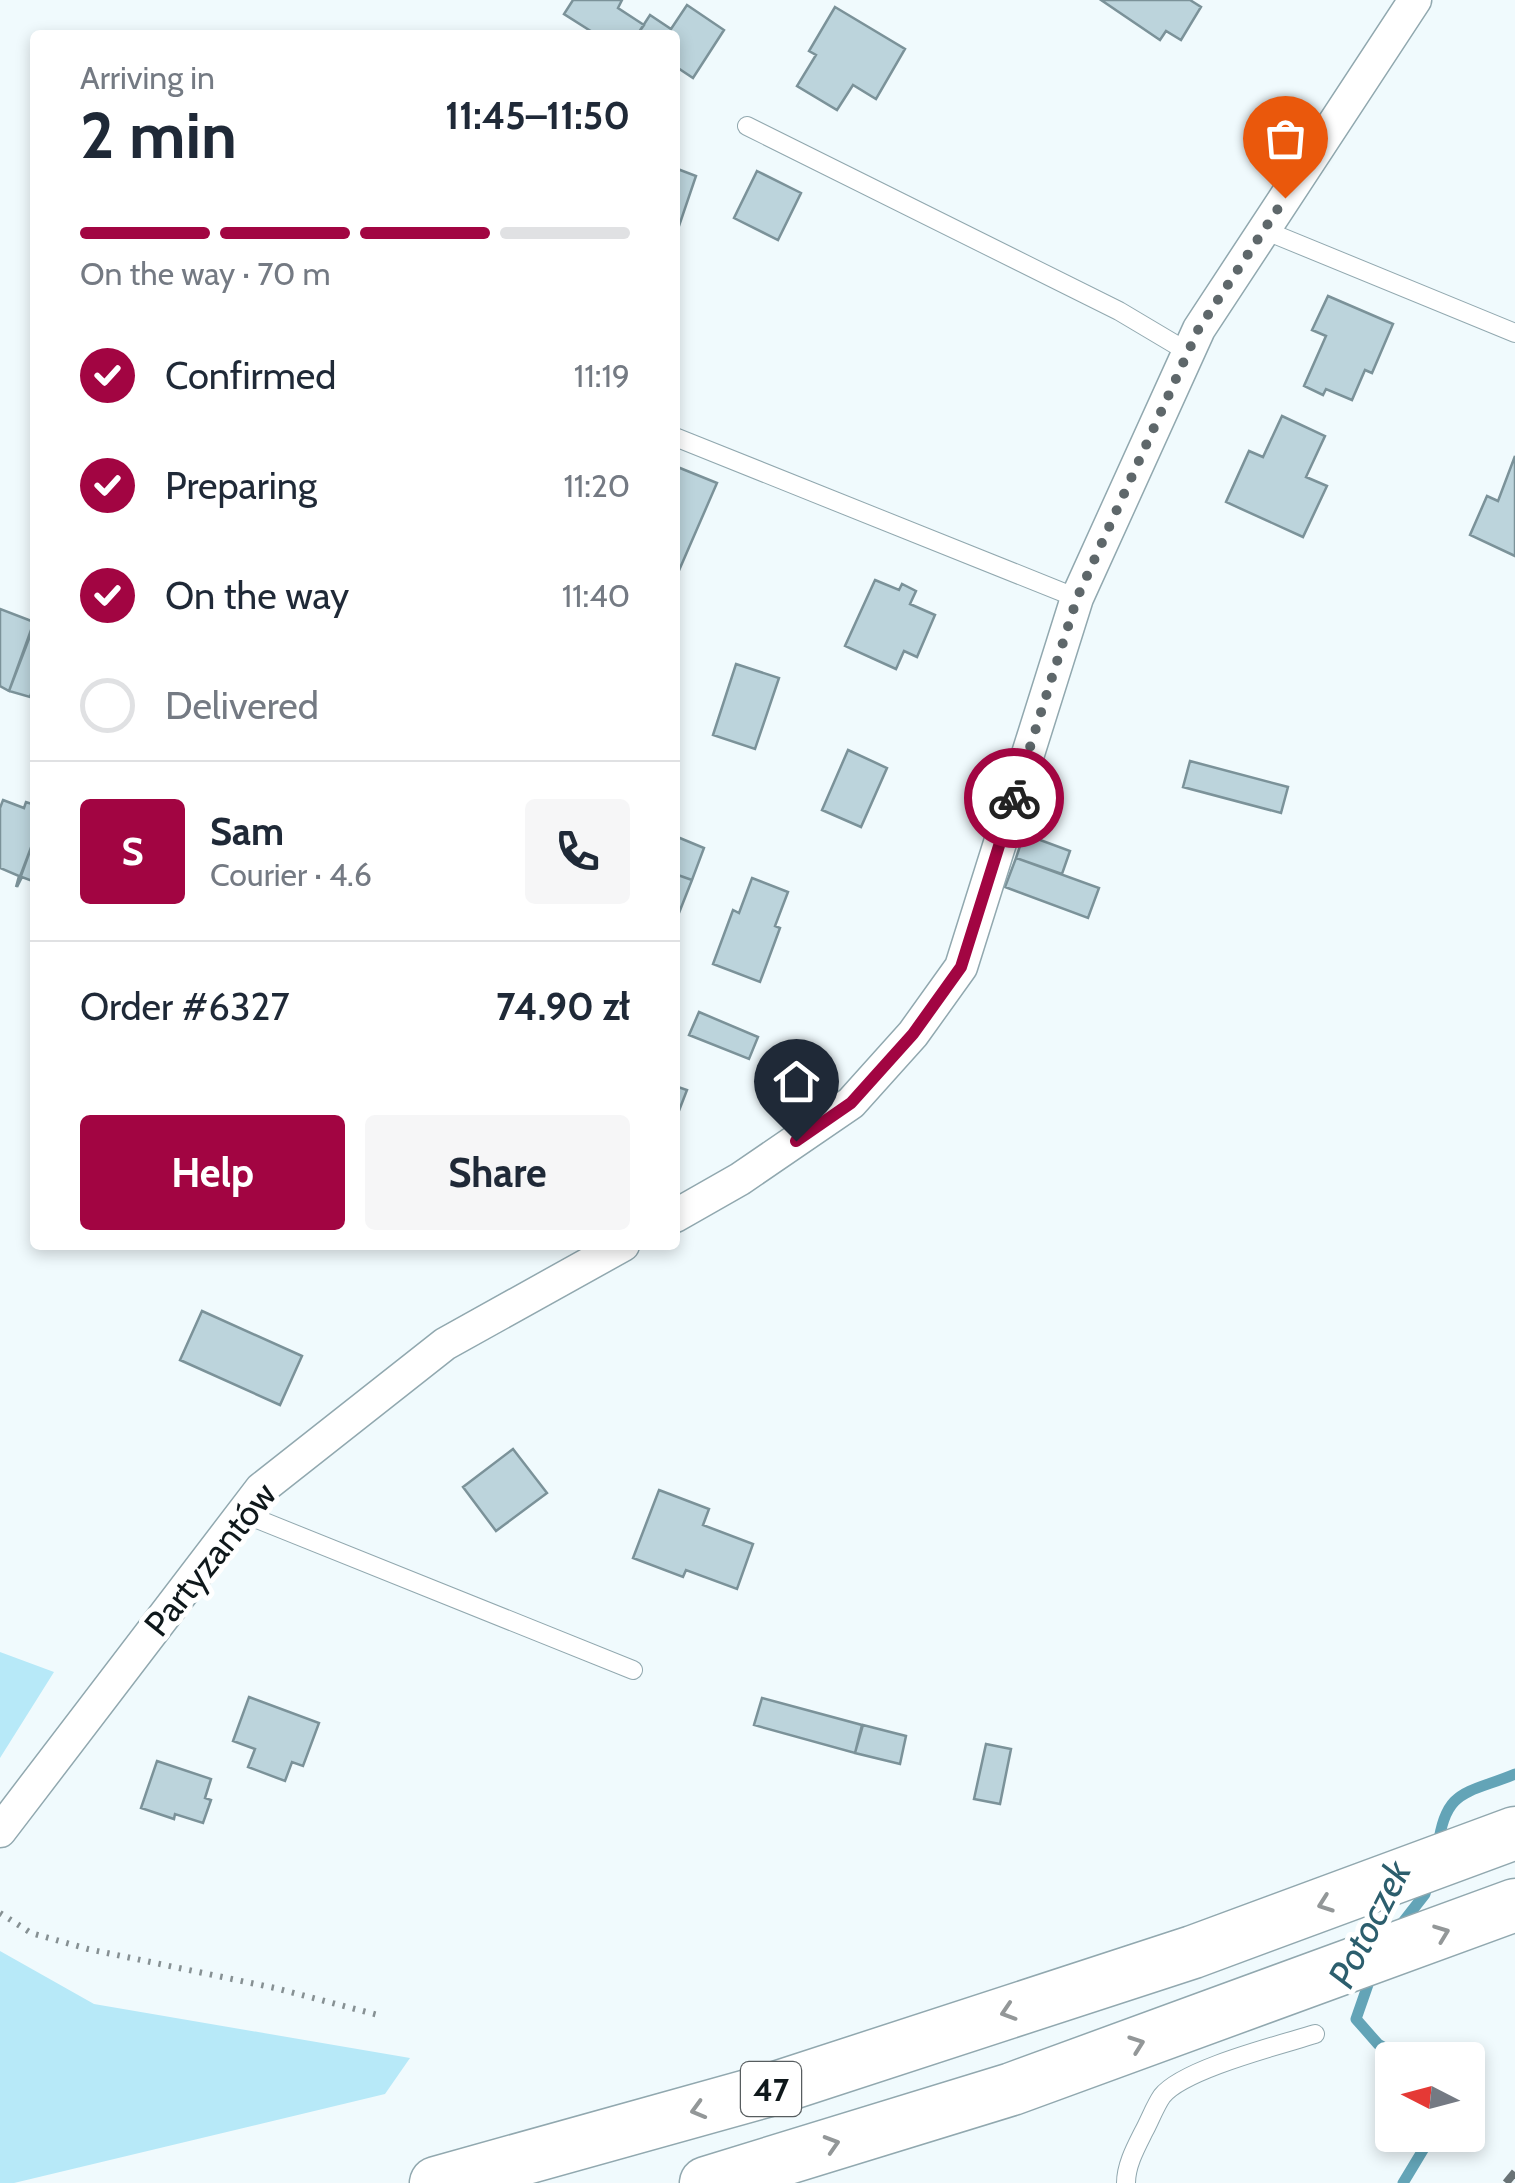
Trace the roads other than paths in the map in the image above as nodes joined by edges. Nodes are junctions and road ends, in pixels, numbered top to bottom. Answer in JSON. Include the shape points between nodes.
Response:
{"nodes":[{"id":1,"x":1415,"y":0,"type":"edge"},
{"id":2,"x":746,"y":126,"type":"dead end"},
{"id":3,"x":1264,"y":230,"type":"junction"},
{"id":4,"x":1515,"y":333,"type":"edge"},
{"id":5,"x":1188,"y":352,"type":"junction"},
{"id":6,"x":680,"y":439,"type":"edge"},
{"id":7,"x":1077,"y":598,"type":"junction"},
{"id":8,"x":680,"y":1213,"type":"edge"},
{"id":9,"x":613,"y":1250,"type":"edge"},
{"id":10,"x":242,"y":1513,"type":"junction"},
{"id":11,"x":633,"y":1670,"type":"dead end"},
{"id":12,"x":3,"y":1822,"type":"edge"},
{"id":13,"x":1515,"y":1833,"type":"edge"},
{"id":14,"x":1515,"y":1905,"type":"edge"},
{"id":15,"x":1314,"y":2034,"type":"dead end"},
{"id":16,"x":436,"y":2183,"type":"edge"},
{"id":17,"x":706,"y":2183,"type":"edge"},
{"id":18,"x":1126,"y":2183,"type":"edge"}],
"edges":[{"from":1,"to":3,"type":"street"},
{"from":2,"to":5,"type":"lane","via":[[1119,311]]},
{"from":3,"to":4,"type":"lane"},
{"from":3,"to":5,"type":"street"},
{"from":5,"to":7,"type":"street"},
{"from":6,"to":7,"type":"lane"},
{"from":7,"to":8,"type":"street","via":[[961,967],[851,1103]]},
{"from":9,"to":10,"type":"street","name":"Partyzantów","via":[[445,1344],[260,1488]]},
{"from":10,"to":11,"type":"lane"},
{"from":10,"to":12,"type":"street","name":"Partyzantów"},
{"from":13,"to":16,"type":"main road","number":"47","one_way":true,"via":[[1210,1946],[772,2089]]},
{"from":17,"to":14,"type":"main road","number":"47","one_way":true,"via":[[1012,2089]]},
{"from":15,"to":18,"type":"lane","via":[[1209,2069],[1163,2095]]}]}
